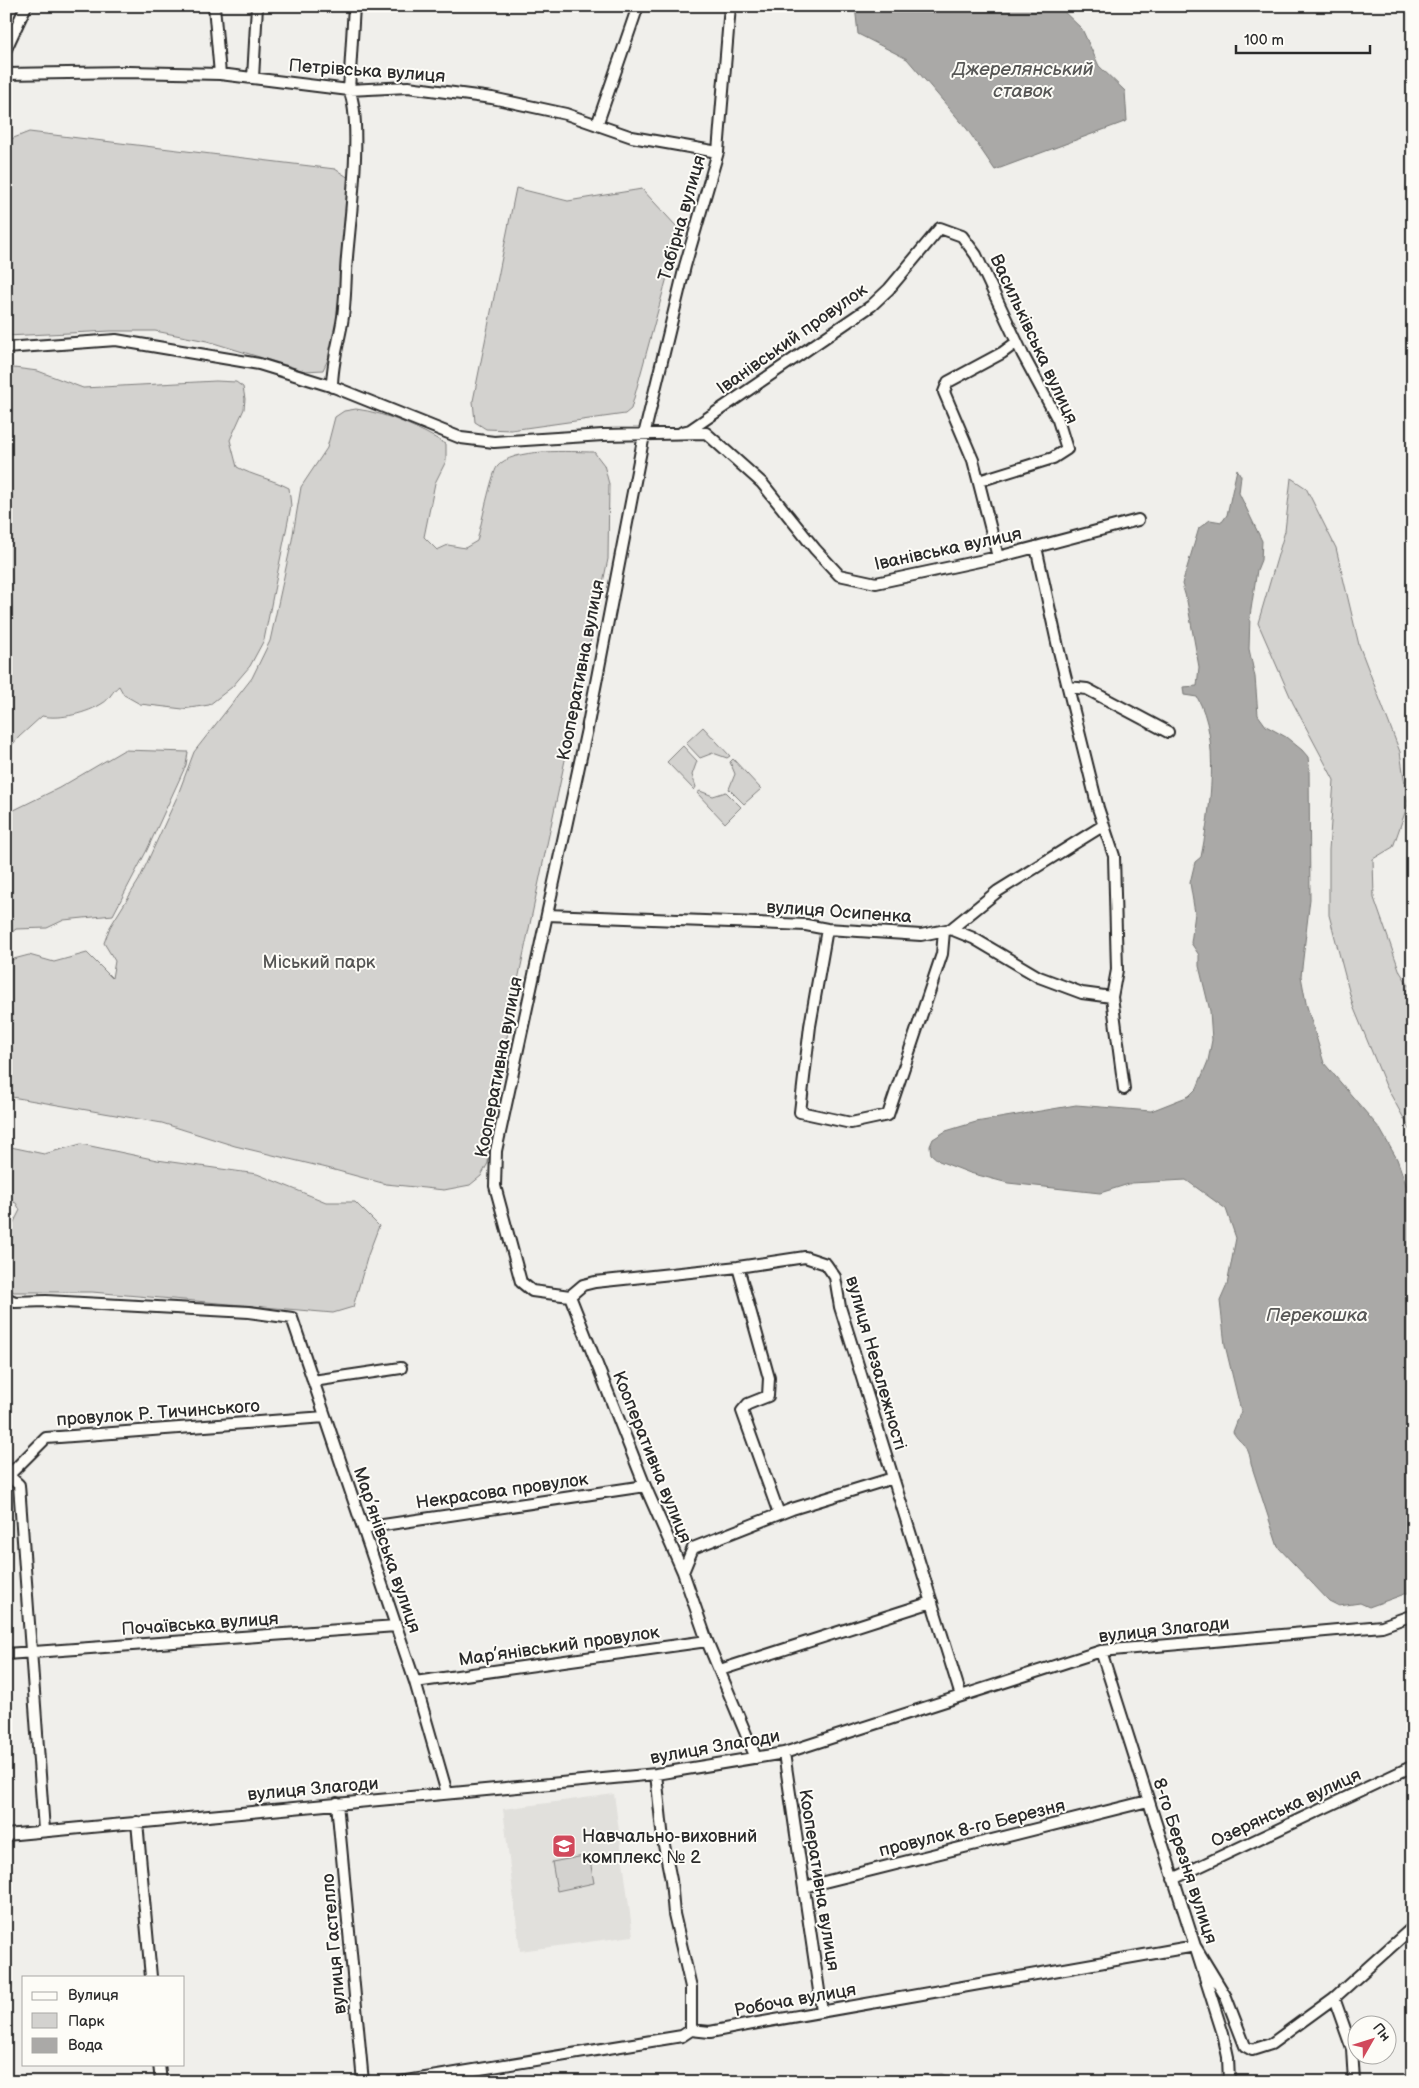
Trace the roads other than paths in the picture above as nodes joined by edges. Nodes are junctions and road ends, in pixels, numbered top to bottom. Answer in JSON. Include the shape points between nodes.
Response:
{"nodes":[{"id":1,"x":26,"y":6,"type":"edge"},
{"id":2,"x":256,"y":6,"type":"edge"},
{"id":3,"x":354,"y":6,"type":"edge"},
{"id":4,"x":638,"y":6,"type":"edge"},
{"id":5,"x":730,"y":6,"type":"edge"},
{"id":6,"x":212,"y":7,"type":"edge"},
{"id":7,"x":6,"y":49,"type":"edge"},
{"id":8,"x":6,"y":74,"type":"edge"},
{"id":9,"x":220,"y":74,"type":"junction"},
{"id":10,"x":253,"y":78,"type":"junction"},
{"id":11,"x":349,"y":90,"type":"junction"},
{"id":12,"x":597,"y":125,"type":"junction"},
{"id":13,"x":718,"y":152,"type":"junction"},
{"id":14,"x":940,"y":228,"type":"joint"},
{"id":15,"x":1017,"y":342,"type":"junction"},
{"id":16,"x":6,"y":348,"type":"edge"},
{"id":17,"x":332,"y":387,"type":"junction"},
{"id":18,"x":644,"y":435,"type":"junction"},
{"id":19,"x":669,"y":435,"type":"junction"},
{"id":20,"x":978,"y":481,"type":"junction"},
{"id":21,"x":1138,"y":520,"type":"dead end"},
{"id":22,"x":1036,"y":547,"type":"junction"},
{"id":23,"x":998,"y":557,"type":"junction"},
{"id":24,"x":1068,"y":687,"type":"junction"},
{"id":25,"x":1168,"y":732,"type":"dead end"},
{"id":26,"x":1104,"y":825,"type":"junction"},
{"id":27,"x":547,"y":915,"type":"junction"},
{"id":28,"x":827,"y":929,"type":"junction"},
{"id":29,"x":948,"y":930,"type":"junction"},
{"id":30,"x":1112,"y":997,"type":"junction"},
{"id":31,"x":1124,"y":1089,"type":"dead end"},
{"id":32,"x":738,"y":1267,"type":"junction"},
{"id":33,"x":570,"y":1296,"type":"junction"},
{"id":34,"x":6,"y":1298,"type":"edge"},
{"id":35,"x":401,"y":1368,"type":"dead end"},
{"id":36,"x":313,"y":1381,"type":"junction"},
{"id":37,"x":325,"y":1417,"type":"junction"},
{"id":38,"x":8,"y":1474,"type":"edge"},
{"id":39,"x":893,"y":1478,"type":"junction"},
{"id":40,"x":645,"y":1486,"type":"junction"},
{"id":41,"x":779,"y":1514,"type":"junction"},
{"id":42,"x":363,"y":1528,"type":"junction"},
{"id":43,"x":683,"y":1572,"type":"junction"},
{"id":44,"x":932,"y":1602,"type":"junction"},
{"id":45,"x":1413,"y":1615,"type":"edge"},
{"id":46,"x":396,"y":1626,"type":"junction"},
{"id":47,"x":707,"y":1641,"type":"junction"},
{"id":48,"x":1101,"y":1651,"type":"junction"},
{"id":49,"x":32,"y":1652,"type":"junction"},
{"id":50,"x":6,"y":1654,"type":"edge"},
{"id":51,"x":720,"y":1670,"type":"junction"},
{"id":52,"x":415,"y":1682,"type":"junction"},
{"id":53,"x":961,"y":1696,"type":"junction"},
{"id":54,"x":784,"y":1753,"type":"junction"},
{"id":55,"x":756,"y":1758,"type":"junction"},
{"id":56,"x":1413,"y":1766,"type":"edge"},
{"id":57,"x":656,"y":1774,"type":"junction"},
{"id":58,"x":447,"y":1793,"type":"junction"},
{"id":59,"x":1148,"y":1801,"type":"junction"},
{"id":60,"x":337,"y":1803,"type":"junction"},
{"id":61,"x":137,"y":1822,"type":"junction"},
{"id":62,"x":44,"y":1830,"type":"junction"},
{"id":63,"x":6,"y":1835,"type":"edge"},
{"id":64,"x":1174,"y":1879,"type":"junction"},
{"id":65,"x":804,"y":1887,"type":"junction"},
{"id":66,"x":1413,"y":1927,"type":"edge"},
{"id":67,"x":1195,"y":1946,"type":"junction"},
{"id":68,"x":151,"y":1976,"type":"edge"},
{"id":69,"x":1334,"y":1998,"type":"junction"},
{"id":70,"x":822,"y":2011,"type":"junction"},
{"id":71,"x":691,"y":2030,"type":"junction"},
{"id":72,"x":159,"y":2066,"type":"edge"},
{"id":73,"x":161,"y":2082,"type":"edge"},
{"id":74,"x":363,"y":2082,"type":"edge"},
{"id":75,"x":401,"y":2082,"type":"edge"},
{"id":76,"x":1229,"y":2082,"type":"edge"},
{"id":77,"x":1354,"y":2082,"type":"edge"}],
"edges":[{"from":1,"to":7,"type":"street"},
{"from":2,"to":10,"type":"street"},
{"from":3,"to":11,"type":"street"},
{"from":4,"to":12,"type":"street"},
{"from":5,"to":13,"type":"street","name":"Табірна вулиця"},
{"from":6,"to":9,"type":"street"},
{"from":8,"to":9,"type":"street","name":"Петрівська вулиця"},
{"from":9,"to":10,"type":"street","name":"Петрівська вулиця"},
{"from":10,"to":11,"type":"street","name":"Петрівська вулиця"},
{"from":11,"to":12,"type":"street","name":"Петрівська вулиця","via":[[408,88],[492,98],[566,114]]},
{"from":11,"to":17,"type":"street","via":[[353,99],[353,176],[342,322],[333,362]]},
{"from":12,"to":13,"type":"street","name":"Петрівська вулиця","via":[[632,137]]},
{"from":13,"to":18,"type":"street","name":"Табірна вулиця","via":[[684,266]]},
{"from":14,"to":15,"type":"street","name":"Васильківська вулиця","via":[[962,236],[976,255]]},
{"from":14,"to":19,"type":"street","name":"Іванівський провулок","via":[[871,306],[690,430]]},
{"from":15,"to":20,"type":"street","via":[[948,382],[944,392],[973,460]]},
{"from":15,"to":20,"type":"street","name":"Васильківська вулиця","via":[[1058,420],[1067,449],[1053,458]]},
{"from":16,"to":17,"type":"street","name":"Іванівська вулиця","via":[[116,340],[259,364]]},
{"from":17,"to":18,"type":"street","name":"Іванівська вулиця","via":[[461,438],[494,442]]},
{"from":18,"to":19,"type":"street","name":"Іванівська вулиця"},
{"from":18,"to":27,"type":"street","name":"Кооперативна вулиця"},
{"from":19,"to":23,"type":"street","name":"Іванівська вулиця","via":[[706,433],[762,483],[839,575],[876,583]]},
{"from":20,"to":23,"type":"street"},
{"from":21,"to":22,"type":"street","name":"Іванівська вулиця"},
{"from":22,"to":23,"type":"street","name":"Іванівська вулиця"},
{"from":22,"to":24,"type":"street"},
{"from":24,"to":25,"type":"street","via":[[1087,689]]},
{"from":24,"to":26,"type":"street"},
{"from":26,"to":29,"type":"street","via":[[998,891]]},
{"from":26,"to":30,"type":"street","via":[[1114,856],[1117,970]]},
{"from":27,"to":28,"type":"street","name":"вулиця Осипенка","via":[[796,924]]},
{"from":27,"to":33,"type":"street","name":"Кооперативна вулиця","via":[[496,1151],[495,1186],[521,1282],[532,1291]]},
{"from":28,"to":29,"type":"street","name":"вулиця Осипенка","via":[[921,935]]},
{"from":28,"to":29,"type":"street","via":[[810,1026],[800,1112],[851,1123],[888,1116]]},
{"from":29,"to":30,"type":"street","via":[[973,938],[1039,977],[1082,993]]},
{"from":30,"to":31,"type":"street"},
{"from":32,"to":33,"type":"street","name":"вулиця Незалежності","via":[[595,1282],[583,1285]]},
{"from":32,"to":39,"type":"street","name":"вулиця Незалежності","via":[[805,1257],[816,1258],[826,1264],[835,1277],[840,1307]]},
{"from":32,"to":41,"type":"street","via":[[769,1378],[768,1396],[748,1404],[742,1411]]},
{"from":33,"to":40,"type":"street","name":"Кооперативна вулиця"},
{"from":34,"to":36,"type":"street","name":"Мар’янівська вулиця","via":[[15,1302],[239,1312],[292,1318]]},
{"from":35,"to":36,"type":"street"},
{"from":36,"to":37,"type":"street","name":"Мар’янівська вулиця"},
{"from":37,"to":38,"type":"street","name":"провулок Р. Тичинського","via":[[46,1438]]},
{"from":37,"to":42,"type":"street","name":"Мар’янівська вулиця"},
{"from":38,"to":49,"type":"street","via":[[19,1485]]},
{"from":39,"to":41,"type":"street"},
{"from":39,"to":44,"type":"street","name":"вулиця Незалежності"},
{"from":40,"to":42,"type":"street","name":"Некрасова провулок"},
{"from":40,"to":43,"type":"street","name":"Кооперативна вулиця"},
{"from":41,"to":43,"type":"street","via":[[693,1548]]},
{"from":42,"to":46,"type":"street","name":"Мар’янівська вулиця"},
{"from":43,"to":47,"type":"street","name":"Кооперативна вулиця"},
{"from":44,"to":51,"type":"street"},
{"from":44,"to":53,"type":"street","name":"вулиця Незалежності"},
{"from":45,"to":48,"type":"street","name":"вулиця Злагоди","via":[[1382,1626]]},
{"from":46,"to":49,"type":"street","name":"Почаївська вулиця"},
{"from":46,"to":52,"type":"street","name":"Мар’янівська вулиця"},
{"from":47,"to":51,"type":"street","name":"Кооперативна вулиця"},
{"from":47,"to":52,"type":"street","name":"Мар’янівський провулок"},
{"from":48,"to":53,"type":"street","name":"вулиця Злагоди"},
{"from":48,"to":59,"type":"street","name":"8-го Березня вулиця"},
{"from":49,"to":50,"type":"street","name":"Почаївська вулиця"},
{"from":49,"to":62,"type":"street"},
{"from":51,"to":55,"type":"street","name":"Кооперативна вулиця"},
{"from":52,"to":58,"type":"street","name":"Мар’янівська вулиця"},
{"from":53,"to":54,"type":"street","name":"вулиця Злагоди"},
{"from":54,"to":55,"type":"street","name":"вулиця Злагоди"},
{"from":54,"to":65,"type":"street","name":"Кооперативна вулиця"},
{"from":55,"to":57,"type":"street","name":"вулиця Злагоди"},
{"from":56,"to":64,"type":"street","name":"Озерянська вулиця"},
{"from":57,"to":58,"type":"street","name":"вулиця Злагоди"},
{"from":57,"to":71,"type":"street","via":[[674,1914],[691,1987]]},
{"from":58,"to":60,"type":"street","name":"вулиця Злагоди"},
{"from":59,"to":64,"type":"street","name":"8-го Березня вулиця"},
{"from":59,"to":65,"type":"street","name":"провулок 8-го Березня"},
{"from":60,"to":61,"type":"street","name":"вулиця Злагоди"},
{"from":60,"to":74,"type":"street","name":"вулиця Гастелло"},
{"from":61,"to":62,"type":"street","name":"вулиця Злагоди"},
{"from":61,"to":68,"type":"street"},
{"from":62,"to":63,"type":"street","name":"вулиця Злагоди"},
{"from":64,"to":67,"type":"street","name":"8-го Березня вулиця"},
{"from":65,"to":70,"type":"street","name":"Кооперативна вулиця"},
{"from":66,"to":69,"type":"street"},
{"from":67,"to":69,"type":"street","via":[[1226,1997],[1245,2046],[1252,2050],[1271,2044]]},
{"from":67,"to":70,"type":"street","name":"Робоча вулиця"},
{"from":67,"to":76,"type":"street","name":"8-го Березня вулиця","via":[[1223,2034]]},
{"from":69,"to":77,"type":"street","via":[[1352,2049]]},
{"from":70,"to":71,"type":"street","name":"Робоча вулиця","via":[[710,2032]]},
{"from":71,"to":75,"type":"street","name":"Робоча вулиця","via":[[682,2036]]},
{"from":72,"to":73,"type":"street"}]}
